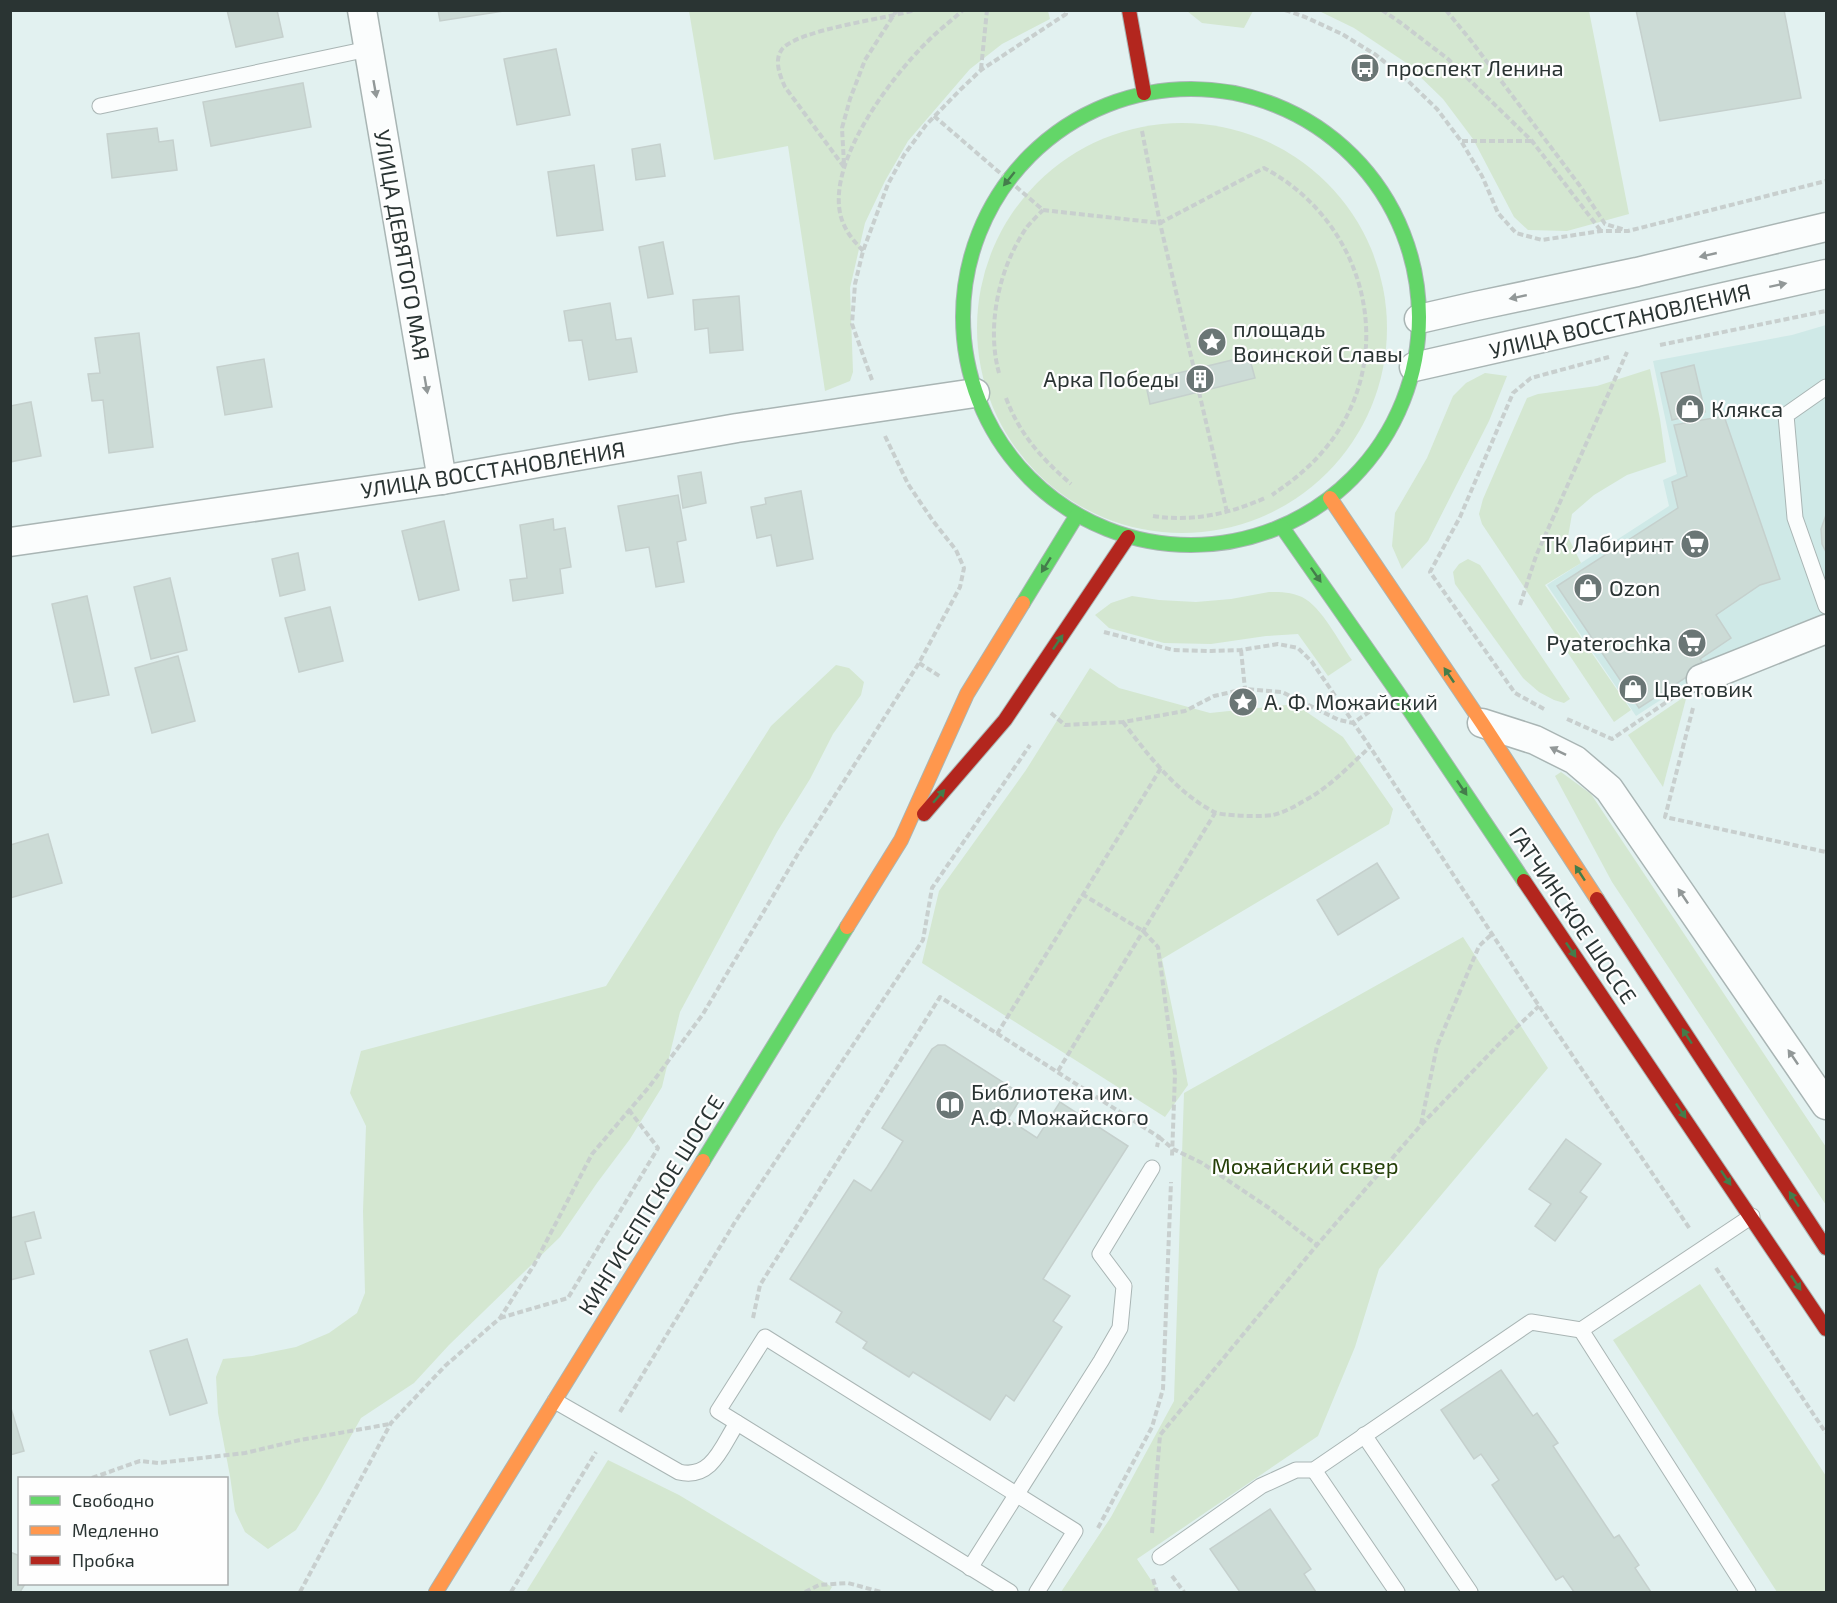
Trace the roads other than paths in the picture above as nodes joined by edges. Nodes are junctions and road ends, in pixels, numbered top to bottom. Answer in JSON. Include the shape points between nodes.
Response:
{"nodes":[{"id":1,"x":362,"y":10,"type":"edge"},
{"id":2,"x":1129,"y":10,"type":"edge"},
{"id":3,"x":368,"y":50,"type":"junction"},
{"id":4,"x":1144,"y":93,"type":"junction"},
{"id":5,"x":100,"y":106,"type":"dead end"},
{"id":6,"x":1827,"y":227,"type":"edge"},
{"id":7,"x":1825,"y":279,"type":"edge"},
{"id":8,"x":1419,"y":319,"type":"junction"},
{"id":9,"x":1414,"y":366,"type":"junction"},
{"id":10,"x":1827,"y":387,"type":"edge"},
{"id":11,"x":975,"y":393,"type":"junction"},
{"id":12,"x":442,"y":480,"type":"junction"},
{"id":13,"x":1330,"y":498,"type":"junction"},
{"id":14,"x":1077,"y":515,"type":"junction"},
{"id":15,"x":1282,"y":526,"type":"junction"},
{"id":16,"x":1128,"y":537,"type":"junction"},
{"id":17,"x":10,"y":542,"type":"edge"},
{"id":18,"x":1827,"y":606,"type":"edge"},
{"id":19,"x":1827,"y":629,"type":"edge"},
{"id":20,"x":1701,"y":679,"type":"road end"},
{"id":21,"x":1482,"y":723,"type":"junction"},
{"id":22,"x":901,"y":840,"type":"junction"},
{"id":23,"x":1827,"y":1106,"type":"edge"},
{"id":24,"x":1152,"y":1168,"type":"road end"},
{"id":25,"x":1752,"y":1216,"type":"junction"},
{"id":26,"x":1827,"y":1248,"type":"edge"},
{"id":27,"x":1827,"y":1329,"type":"edge"},
{"id":28,"x":1581,"y":1330,"type":"junction"},
{"id":29,"x":555,"y":1401,"type":"junction"},
{"id":30,"x":737,"y":1423,"type":"junction"},
{"id":31,"x":1364,"y":1435,"type":"junction"},
{"id":32,"x":1314,"y":1470,"type":"junction"},
{"id":33,"x":1017,"y":1494,"type":"junction"},
{"id":34,"x":1160,"y":1557,"type":"dead end"},
{"id":35,"x":970,"y":1568,"type":"junction"},
{"id":36,"x":436,"y":1593,"type":"edge"},
{"id":37,"x":1010,"y":1593,"type":"edge"},
{"id":38,"x":1037,"y":1593,"type":"edge"},
{"id":39,"x":1397,"y":1593,"type":"edge"},
{"id":40,"x":1470,"y":1593,"type":"edge"},
{"id":41,"x":1748,"y":1593,"type":"edge"}],
"edges":[{"from":1,"to":3,"type":"street","name":"УЛИЦА ДЕВЯТОГО МАЯ"},
{"from":2,"to":4,"type":"main road"},
{"from":3,"to":5,"type":"lane"},
{"from":3,"to":12,"type":"street","name":"УЛИЦА ДЕВЯТОГО МАЯ","one_way":true},
{"from":4,"to":8,"type":"main road","via":[[1185,88],[1227,91],[1266,101],[1304,118],[1337,142],[1366,170],[1389,203],[1414,269]]},
{"from":4,"to":11,"type":"main road","one_way":true,"via":[[1078,118],[1049,138],[1006,180],[981,227],[967,267],[962,320],[964,351]]},
{"from":6,"to":8,"type":"street","name":"УЛИЦА ВОССТАНОВЛЕНИЯ","one_way":true},
{"from":9,"to":7,"type":"street","name":"УЛИЦА ВОССТАНОВЛЕНИЯ","one_way":true},
{"from":8,"to":9,"type":"main road"},
{"from":9,"to":13,"type":"main road","via":[[1405,398],[1386,436],[1361,470]]},
{"from":10,"to":18,"type":"lane","via":[[1786,416],[1795,518]]},
{"from":11,"to":12,"type":"street","name":"УЛИЦА ВОССТАНОВЛЕНИЯ","via":[[737,428]]},
{"from":11,"to":14,"type":"main road","via":[[990,427],[1011,459],[1037,486]]},
{"from":12,"to":17,"type":"street","name":"УЛИЦА ВОССТАНОВЛЕНИЯ"},
{"from":13,"to":15,"type":"main road"},
{"from":21,"to":13,"type":"main road","name":"ГАТЧИНСКОЕ ШОССЕ","one_way":true},
{"from":14,"to":16,"type":"main road"},
{"from":14,"to":22,"type":"main road","name":"КИНГИСЕППСКОЕ ШОССЕ","one_way":true,"via":[[967,694]]},
{"from":15,"to":16,"type":"main road","via":[[1232,542],[1180,545]]},
{"from":15,"to":25,"type":"main road","name":"ГАТЧИНСКОЕ ШОССЕ","one_way":true},
{"from":22,"to":16,"type":"main road","name":"КИНГИСЕППСКОЕ ШОССЕ","one_way":true,"via":[[1005,720]]},
{"from":19,"to":20,"type":"street"},
{"from":23,"to":21,"type":"street","one_way":true,"via":[[1609,789],[1575,760],[1535,740]]},
{"from":26,"to":21,"type":"main road","name":"ГАТЧИНСКОЕ ШОССЕ","one_way":true},
{"from":22,"to":29,"type":"main road","name":"КИНГИСЕППСКОЕ ШОССЕ"},
{"from":24,"to":33,"type":"lane","via":[[1100,1254],[1124,1286],[1120,1328]]},
{"from":25,"to":27,"type":"main road","name":"ГАТЧИНСКОЕ ШОССЕ","one_way":true},
{"from":25,"to":28,"type":"lane"},
{"from":28,"to":31,"type":"lane","via":[[1531,1322]]},
{"from":28,"to":41,"type":"lane"},
{"from":29,"to":30,"type":"lane","via":[[679,1472],[694,1473],[710,1466]]},
{"from":29,"to":36,"type":"main road","name":"КИНГИСЕППСКОЕ ШОССЕ"},
{"from":30,"to":33,"type":"lane","via":[[718,1411],[765,1337]]},
{"from":30,"to":35,"type":"lane"},
{"from":31,"to":32,"type":"lane"},
{"from":31,"to":40,"type":"lane"},
{"from":32,"to":34,"type":"lane","via":[[1296,1470],[1261,1486]]},
{"from":32,"to":39,"type":"lane"},
{"from":33,"to":35,"type":"lane"},
{"from":33,"to":38,"type":"lane","via":[[1075,1531]]},
{"from":35,"to":37,"type":"lane"}]}
